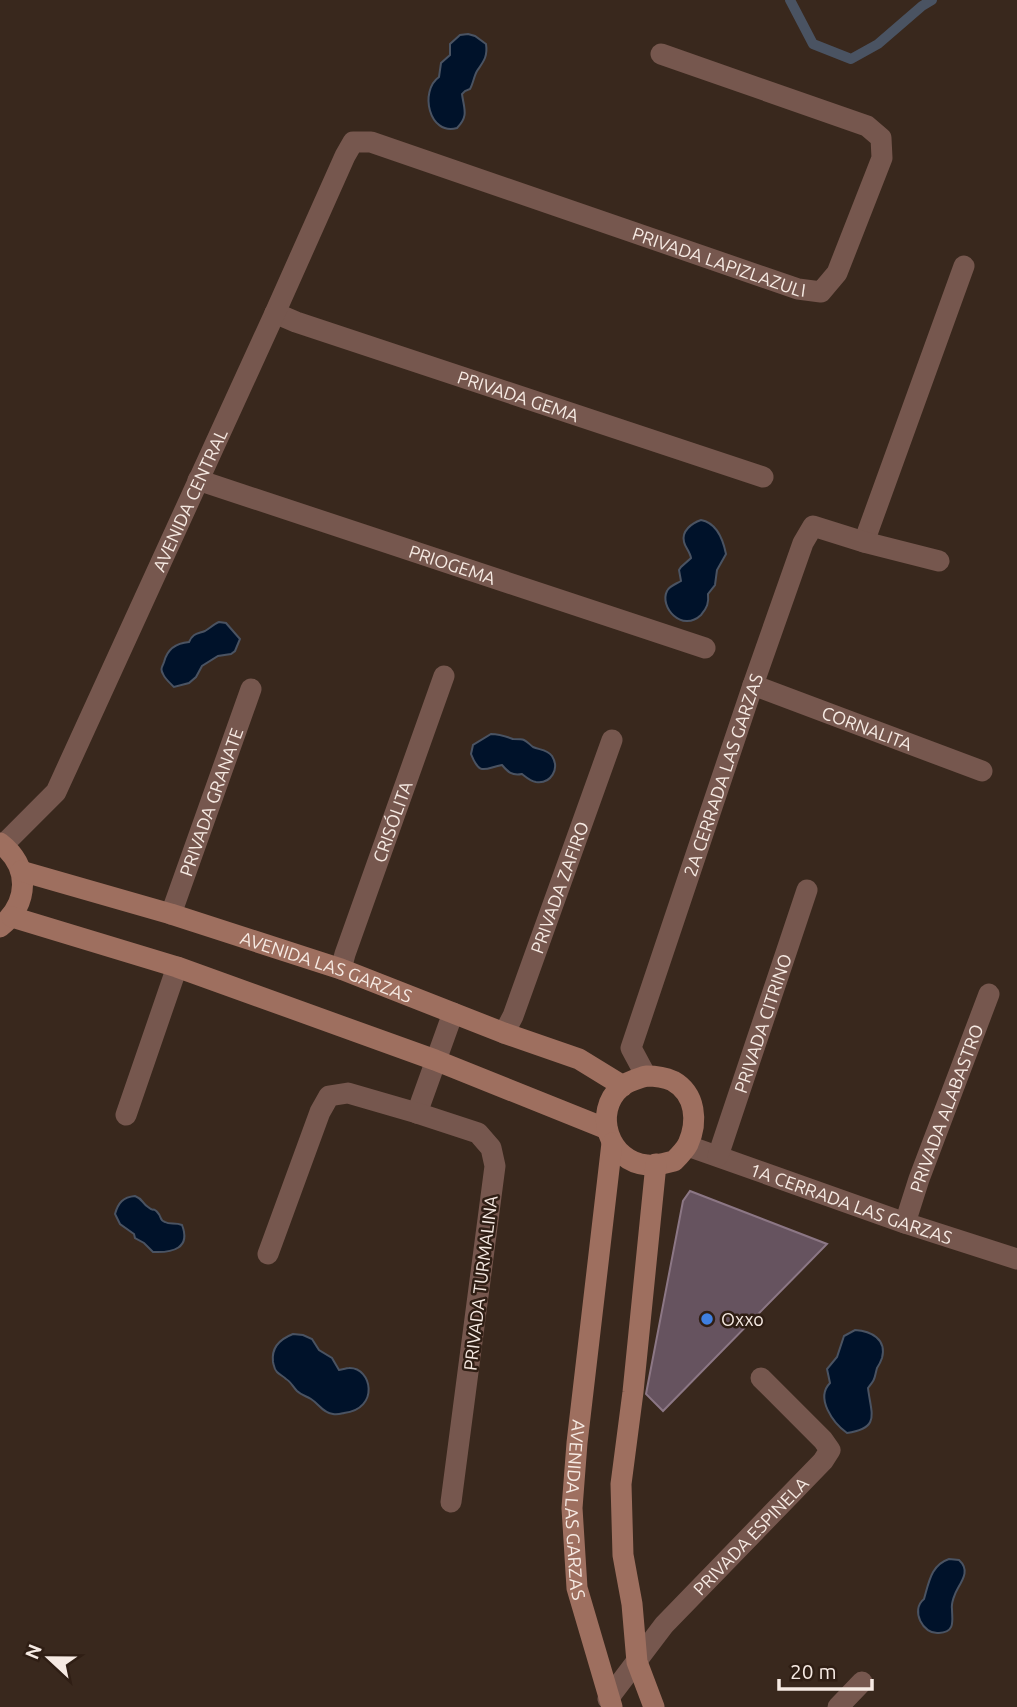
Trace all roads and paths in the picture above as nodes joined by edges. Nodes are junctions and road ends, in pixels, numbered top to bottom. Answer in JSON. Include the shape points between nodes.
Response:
{"nodes":[{"id":1,"x":661,"y":54,"type":"dead end"},
{"id":2,"x":354,"y":142,"type":"joint"},
{"id":3,"x":964,"y":266,"type":"dead end"},
{"id":4,"x":275,"y":313,"type":"junction"},
{"id":5,"x":763,"y":477,"type":"dead end"},
{"id":6,"x":198,"y":480,"type":"junction"},
{"id":7,"x":864,"y":542,"type":"junction"},
{"id":8,"x":939,"y":561,"type":"dead end"},
{"id":9,"x":705,"y":648,"type":"dead end"},
{"id":10,"x":444,"y":676,"type":"dead end"},
{"id":11,"x":752,"y":685,"type":"junction"},
{"id":12,"x":251,"y":690,"type":"dead end"},
{"id":13,"x":612,"y":740,"type":"dead end"},
{"id":14,"x":982,"y":771,"type":"dead end"},
{"id":15,"x":1,"y":844,"type":"edge"},
{"id":16,"x":21,"y":871,"type":"junction"},
{"id":17,"x":807,"y":890,"type":"dead end"},
{"id":18,"x":171,"y":914,"type":"junction"},
{"id":19,"x":6,"y":922,"type":"edge"},
{"id":20,"x":177,"y":967,"type":"junction"},
{"id":21,"x":341,"y":970,"type":"junction"},
{"id":22,"x":989,"y":995,"type":"dead end"},
{"id":23,"x":453,"y":1013,"type":"junction"},
{"id":24,"x":504,"y":1033,"type":"junction"},
{"id":25,"x":435,"y":1060,"type":"junction"},
{"id":26,"x":646,"y":1076,"type":"junction"},
{"id":27,"x":622,"y":1086,"type":"junction"},
{"id":28,"x":417,"y":1113,"type":"junction"},
{"id":29,"x":126,"y":1115,"type":"dead end"},
{"id":30,"x":609,"y":1136,"type":"junction"},
{"id":31,"x":688,"y":1146,"type":"junction"},
{"id":32,"x":718,"y":1156,"type":"junction"},
{"id":33,"x":656,"y":1164,"type":"junction"},
{"id":34,"x":905,"y":1223,"type":"junction"},
{"id":35,"x":268,"y":1254,"type":"dead end"},
{"id":36,"x":1017,"y":1259,"type":"edge"},
{"id":37,"x":761,"y":1378,"type":"dead end"},
{"id":38,"x":452,"y":1502,"type":"dead end"},
{"id":39,"x":637,"y":1662,"type":"junction"},
{"id":40,"x":862,"y":1682,"type":"dead end"},
{"id":41,"x":610,"y":1703,"type":"edge"},
{"id":42,"x":654,"y":1707,"type":"edge"},
{"id":43,"x":838,"y":1707,"type":"edge"}],
"edges":[{"from":1,"to":2,"type":"street","name":"PRIVADA LAPIZLAZULI","via":[[867,126],[881,138],[882,158],[837,273],[821,292],[798,289],[371,142]]},
{"from":2,"to":4,"type":"street","name":"AVENIDA CENTRAL"},
{"from":3,"to":7,"type":"street"},
{"from":4,"to":5,"type":"street","name":"PRIVADA GEMA"},
{"from":4,"to":6,"type":"street","name":"AVENIDA CENTRAL"},
{"from":6,"to":9,"type":"street","name":"PRIOGEMA"},
{"from":6,"to":15,"type":"street","name":"AVENIDA CENTRAL","via":[[56,792]]},
{"from":7,"to":8,"type":"street","name":"2A CERRADA LAS GARZAS"},
{"from":7,"to":11,"type":"street","name":"2A CERRADA LAS GARZAS","via":[[813,526]]},
{"from":10,"to":21,"type":"street","name":"CRISÓLITA"},
{"from":11,"to":14,"type":"street","name":"CORNALITA"},
{"from":11,"to":26,"type":"street","name":"2A CERRADA LAS GARZAS","via":[[631,1048]]},
{"from":12,"to":18,"type":"street","name":"PRIVADA GRANATE"},
{"from":13,"to":24,"type":"street","name":"PRIVADA ZAFIRO"},
{"from":15,"to":16,"type":"street"},
{"from":16,"to":18,"type":"street","name":"AVENIDA LAS GARZAS"},
{"from":16,"to":19,"type":"street","via":[[20,902]]},
{"from":17,"to":32,"type":"street","name":"PRIVADA CITRINO"},
{"from":18,"to":21,"type":"street","name":"AVENIDA LAS GARZAS"},
{"from":19,"to":20,"type":"street"},
{"from":20,"to":25,"type":"street"},
{"from":20,"to":29,"type":"street"},
{"from":21,"to":23,"type":"street","name":"AVENIDA LAS GARZAS"},
{"from":22,"to":34,"type":"street","name":"PRIVADA ALABASTRO"},
{"from":23,"to":24,"type":"street","name":"AVENIDA LAS GARZAS"},
{"from":23,"to":25,"type":"street"},
{"from":24,"to":27,"type":"street","name":"AVENIDA LAS GARZAS","via":[[579,1059]]},
{"from":25,"to":28,"type":"street"},
{"from":25,"to":30,"type":"street"},
{"from":26,"to":27,"type":"street"},
{"from":26,"to":31,"type":"street","via":[[674,1082],[685,1091],[695,1118]]},
{"from":27,"to":30,"type":"street","name":"AVENIDA LAS GARZAS","via":[[606,1114]]},
{"from":28,"to":35,"type":"street","name":"PRIVADA TURMALINA","via":[[348,1093],[329,1096]]},
{"from":28,"to":38,"type":"street","name":"PRIVADA TURMALINA","via":[[478,1133],[491,1148],[495,1167]]},
{"from":30,"to":33,"type":"street","via":[[621,1155],[634,1162]]},
{"from":30,"to":41,"type":"street","name":"AVENIDA LAS GARZAS","via":[[572,1508],[577,1587]]},
{"from":31,"to":32,"type":"street","name":"1A CERRADA LAS GARZAS"},
{"from":31,"to":33,"type":"street","via":[[674,1161]]},
{"from":32,"to":34,"type":"street","name":"1A CERRADA LAS GARZAS"},
{"from":33,"to":39,"type":"street","via":[[621,1484]]},
{"from":34,"to":36,"type":"street","name":"1A CERRADA LAS GARZAS"},
{"from":37,"to":39,"type":"street","name":"PRIVADA ESPINELA","via":[[830,1450],[664,1625]]},
{"from":39,"to":41,"type":"street","name":"PRIVADA ESPINELA"},
{"from":39,"to":42,"type":"street"},
{"from":40,"to":43,"type":"street"}]}
